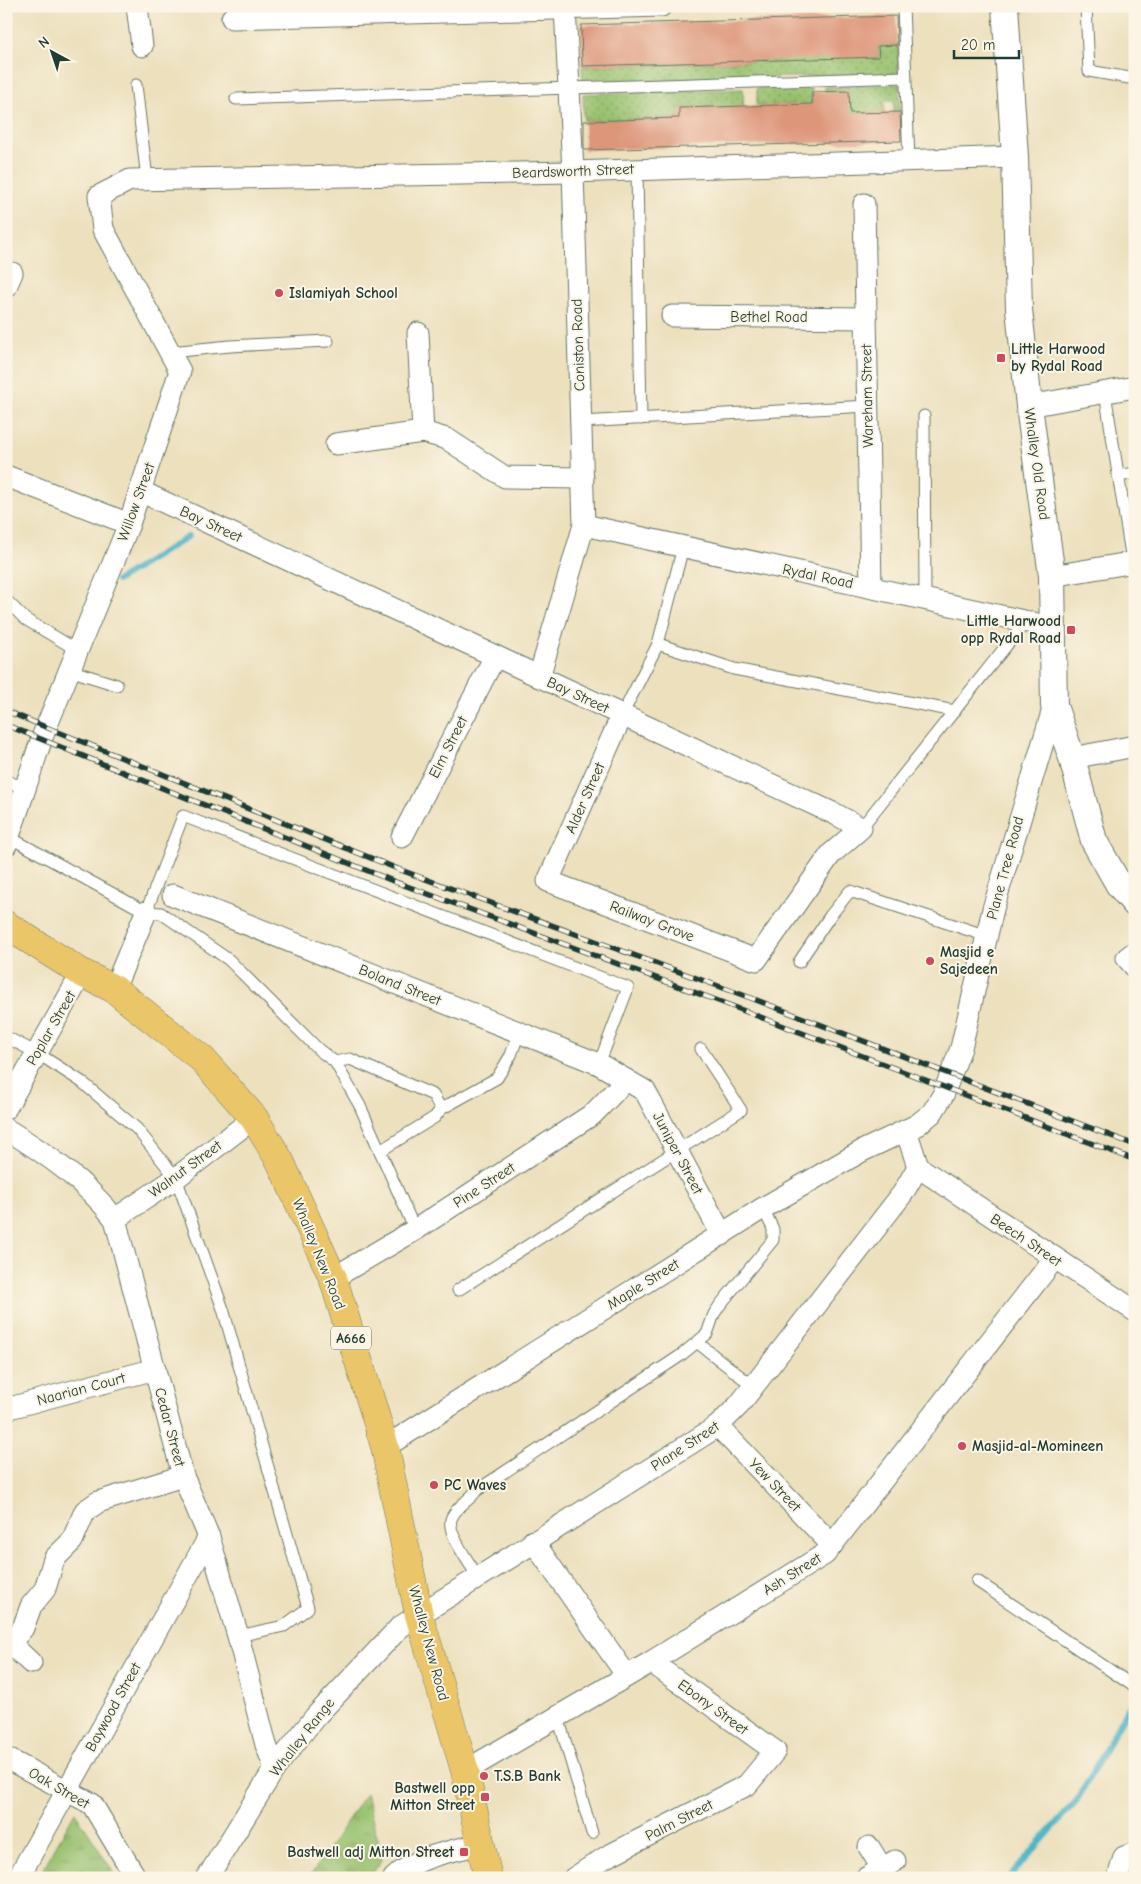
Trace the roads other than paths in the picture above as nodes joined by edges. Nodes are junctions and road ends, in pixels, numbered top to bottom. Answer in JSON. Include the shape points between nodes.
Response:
{"nodes":[{"id":1,"x":137,"y":6,"type":"edge"},
{"id":2,"x":660,"y":6,"type":"edge"},
{"id":3,"x":903,"y":6,"type":"edge"},
{"id":4,"x":1005,"y":6,"type":"edge"},
{"id":5,"x":1086,"y":6,"type":"edge"},
{"id":6,"x":565,"y":8,"type":"edge"},
{"id":7,"x":232,"y":18,"type":"dead end"},
{"id":8,"x":142,"y":46,"type":"dead end"},
{"id":9,"x":905,"y":77,"type":"junction"},
{"id":10,"x":1135,"y":79,"type":"edge"},
{"id":11,"x":136,"y":85,"type":"dead end"},
{"id":12,"x":568,"y":90,"type":"junction"},
{"id":13,"x":236,"y":99,"type":"dead end"},
{"id":14,"x":1015,"y":156,"type":"junction"},
{"id":15,"x":910,"y":161,"type":"junction"},
{"id":16,"x":637,"y":170,"type":"junction"},
{"id":17,"x":573,"y":172,"type":"junction"},
{"id":18,"x":138,"y":180,"type":"junction"},
{"id":19,"x":864,"y":204,"type":"dead end"},
{"id":20,"x":672,"y":316,"type":"dead end"},
{"id":21,"x":866,"y":318,"type":"junction"},
{"id":22,"x":418,"y":334,"type":"dead end"},
{"id":23,"x":328,"y":341,"type":"dead end"},
{"id":24,"x":170,"y":352,"type":"junction"},
{"id":25,"x":1135,"y":388,"type":"edge"},
{"id":26,"x":1105,"y":393,"type":"junction"},
{"id":27,"x":868,"y":406,"type":"junction"},
{"id":28,"x":1029,"y":406,"type":"junction"},
{"id":29,"x":924,"y":416,"type":"dead end"},
{"id":30,"x":641,"y":418,"type":"junction"},
{"id":31,"x":581,"y":422,"type":"junction"},
{"id":32,"x":423,"y":432,"type":"junction"},
{"id":33,"x":336,"y":444,"type":"dead end"},
{"id":34,"x":1135,"y":473,"type":"edge"},
{"id":35,"x":6,"y":476,"type":"edge"},
{"id":36,"x":1119,"y":476,"type":"junction"},
{"id":37,"x":583,"y":478,"type":"junction"},
{"id":38,"x":140,"y":491,"type":"junction"},
{"id":39,"x":129,"y":524,"type":"junction"},
{"id":40,"x":584,"y":525,"type":"junction"},
{"id":41,"x":683,"y":547,"type":"junction"},
{"id":42,"x":1134,"y":568,"type":"edge"},
{"id":43,"x":1052,"y":576,"type":"junction"},
{"id":44,"x":871,"y":587,"type":"junction"},
{"id":45,"x":925,"y":599,"type":"junction"},
{"id":46,"x":6,"y":600,"type":"edge"},
{"id":47,"x":1026,"y":621,"type":"junction"},
{"id":48,"x":1051,"y":627,"type":"junction"},
{"id":49,"x":658,"y":644,"type":"junction"},
{"id":50,"x":495,"y":656,"type":"junction"},
{"id":51,"x":73,"y":660,"type":"junction"},
{"id":52,"x":539,"y":677,"type":"junction"},
{"id":53,"x":117,"y":685,"type":"dead end"},
{"id":54,"x":1054,"y":706,"type":"junction"},
{"id":55,"x":955,"y":711,"type":"junction"},
{"id":56,"x":622,"y":716,"type":"junction"},
{"id":57,"x":1135,"y":746,"type":"edge"},
{"id":58,"x":1072,"y":758,"type":"junction"},
{"id":59,"x":16,"y":785,"type":"edge"},
{"id":60,"x":861,"y":828,"type":"junction"},
{"id":61,"x":402,"y":837,"type":"dead end"},
{"id":62,"x":8,"y":841,"type":"edge"},
{"id":63,"x":548,"y":881,"type":"joint"},
{"id":64,"x":173,"y":895,"type":"dead end"},
{"id":65,"x":1135,"y":904,"type":"edge"},
{"id":66,"x":146,"y":912,"type":"junction"},
{"id":67,"x":6,"y":925,"type":"edge"},
{"id":68,"x":987,"y":936,"type":"junction"},
{"id":69,"x":1135,"y":952,"type":"edge"},
{"id":70,"x":799,"y":962,"type":"dead end"},
{"id":71,"x":1135,"y":967,"type":"edge"},
{"id":72,"x":82,"y":974,"type":"junction"},
{"id":73,"x":114,"y":989,"type":"junction"},
{"id":74,"x":519,"y":1032,"type":"junction"},
{"id":75,"x":6,"y":1037,"type":"edge"},
{"id":76,"x":701,"y":1049,"type":"dead end"},
{"id":77,"x":37,"y":1052,"type":"junction"},
{"id":78,"x":335,"y":1062,"type":"junction"},
{"id":79,"x":599,"y":1064,"type":"junction"},
{"id":80,"x":626,"y":1080,"type":"junction"},
{"id":81,"x":6,"y":1108,"type":"edge"},
{"id":82,"x":441,"y":1109,"type":"junction"},
{"id":83,"x":254,"y":1118,"type":"junction"},
{"id":84,"x":6,"y":1129,"type":"edge"},
{"id":85,"x":906,"y":1130,"type":"junction"},
{"id":86,"x":380,"y":1151,"type":"junction"},
{"id":87,"x":677,"y":1151,"type":"junction"},
{"id":88,"x":918,"y":1167,"type":"junction"},
{"id":89,"x":176,"y":1178,"type":"junction"},
{"id":90,"x":763,"y":1208,"type":"junction"},
{"id":91,"x":115,"y":1219,"type":"junction"},
{"id":92,"x":415,"y":1230,"type":"junction"},
{"id":93,"x":722,"y":1235,"type":"junction"},
{"id":94,"x":1054,"y":1258,"type":"junction"},
{"id":95,"x":333,"y":1278,"type":"junction"},
{"id":96,"x":458,"y":1290,"type":"dead end"},
{"id":97,"x":1135,"y":1311,"type":"edge"},
{"id":98,"x":698,"y":1343,"type":"junction"},
{"id":99,"x":155,"y":1369,"type":"junction"},
{"id":100,"x":754,"y":1387,"type":"junction"},
{"id":101,"x":6,"y":1409,"type":"edge"},
{"id":102,"x":718,"y":1426,"type":"junction"},
{"id":103,"x":385,"y":1447,"type":"junction"},
{"id":104,"x":183,"y":1476,"type":"junction"},
{"id":105,"x":209,"y":1537,"type":"junction"},
{"id":106,"x":533,"y":1541,"type":"junction"},
{"id":107,"x":832,"y":1545,"type":"junction"},
{"id":108,"x":478,"y":1577,"type":"junction"},
{"id":109,"x":977,"y":1581,"type":"dead end"},
{"id":110,"x":419,"y":1615,"type":"junction"},
{"id":111,"x":238,"y":1636,"type":"junction"},
{"id":112,"x":652,"y":1662,"type":"junction"},
{"id":113,"x":32,"y":1663,"type":"dead end"},
{"id":114,"x":627,"y":1676,"type":"junction"},
{"id":115,"x":1135,"y":1687,"type":"edge"},
{"id":116,"x":558,"y":1717,"type":"junction"},
{"id":117,"x":775,"y":1751,"type":"joint"},
{"id":118,"x":6,"y":1758,"type":"edge"},
{"id":119,"x":275,"y":1768,"type":"junction"},
{"id":120,"x":465,"y":1771,"type":"junction"},
{"id":121,"x":66,"y":1790,"type":"junction"},
{"id":122,"x":592,"y":1834,"type":"dead end"},
{"id":123,"x":481,"y":1844,"type":"junction"},
{"id":124,"x":869,"y":1847,"type":"dead end"},
{"id":125,"x":1135,"y":1853,"type":"edge"},
{"id":126,"x":881,"y":1869,"type":"edge"},
{"id":127,"x":18,"y":1878,"type":"edge"},
{"id":128,"x":136,"y":1878,"type":"edge"},
{"id":129,"x":207,"y":1878,"type":"edge"},
{"id":130,"x":394,"y":1878,"type":"edge"},
{"id":131,"x":488,"y":1878,"type":"edge"},
{"id":132,"x":574,"y":1878,"type":"edge"},
{"id":133,"x":1118,"y":1878,"type":"edge"}],
"edges":[{"from":1,"to":8,"type":"street"},
{"from":2,"to":6,"type":"street"},
{"from":3,"to":9,"type":"lane"},
{"from":4,"to":14,"type":"street","name":"Whalley Old Road"},
{"from":5,"to":10,"type":"lane","via":[[1089,71]]},
{"from":6,"to":7,"type":"street"},
{"from":6,"to":12,"type":"street","name":"Coniston Road"},
{"from":9,"to":12,"type":"lane"},
{"from":9,"to":15,"type":"lane"},
{"from":11,"to":18,"type":"lane"},
{"from":12,"to":13,"type":"lane"},
{"from":12,"to":17,"type":"street","name":"Coniston Road"},
{"from":14,"to":15,"type":"street","name":"Beardsworth Street"},
{"from":14,"to":28,"type":"street","name":"Whalley Old Road","via":[[1019,309]]},
{"from":15,"to":16,"type":"street","name":"Beardsworth Street"},
{"from":16,"to":17,"type":"street","name":"Beardsworth Street"},
{"from":16,"to":30,"type":"lane"},
{"from":17,"to":18,"type":"street","name":"Beardsworth Street"},
{"from":17,"to":31,"type":"street","name":"Coniston Road"},
{"from":18,"to":24,"type":"street","name":"Willow Street","via":[[100,196],[103,229]]},
{"from":19,"to":21,"type":"street","name":"Wareham Street"},
{"from":20,"to":21,"type":"street","name":"Bethel Road"},
{"from":21,"to":27,"type":"street","name":"Wareham Street"},
{"from":22,"to":32,"type":"street"},
{"from":23,"to":24,"type":"lane"},
{"from":24,"to":38,"type":"street","name":"Willow Street","via":[[180,371]]},
{"from":25,"to":26,"type":"street"},
{"from":26,"to":28,"type":"street"},
{"from":26,"to":36,"type":"lane"},
{"from":27,"to":30,"type":"lane"},
{"from":27,"to":44,"type":"street","name":"Wareham Street"},
{"from":28,"to":43,"type":"street","name":"Whalley Old Road"},
{"from":29,"to":45,"type":"lane"},
{"from":30,"to":31,"type":"lane"},
{"from":31,"to":37,"type":"street","name":"Coniston Road"},
{"from":32,"to":33,"type":"street"},
{"from":32,"to":37,"type":"street","via":[[447,439],[505,477]]},
{"from":34,"to":36,"type":"lane"},
{"from":35,"to":39,"type":"street"},
{"from":36,"to":42,"type":"lane"},
{"from":37,"to":40,"type":"street","name":"Coniston Road"},
{"from":38,"to":39,"type":"street","name":"Willow Street"},
{"from":38,"to":50,"type":"street","name":"Bay Street"},
{"from":39,"to":51,"type":"street","name":"Willow Street"},
{"from":40,"to":41,"type":"street","name":"Rydal Road"},
{"from":40,"to":52,"type":"street","name":"Coniston Road"},
{"from":41,"to":44,"type":"street","name":"Rydal Road"},
{"from":41,"to":49,"type":"lane"},
{"from":42,"to":43,"type":"street"},
{"from":43,"to":48,"type":"street","name":"Whalley Old Road"},
{"from":44,"to":45,"type":"street","name":"Rydal Road"},
{"from":45,"to":47,"type":"street","name":"Rydal Road"},
{"from":46,"to":51,"type":"lane"},
{"from":47,"to":48,"type":"street","name":"Rydal Road"},
{"from":47,"to":55,"type":"lane"},
{"from":48,"to":54,"type":"street","name":"Whalley Old Road"},
{"from":49,"to":55,"type":"lane","via":[[734,669]]},
{"from":49,"to":56,"type":"lane"},
{"from":50,"to":52,"type":"street","name":"Bay Street"},
{"from":50,"to":61,"type":"street","name":"Elm Street"},
{"from":51,"to":53,"type":"lane"},
{"from":51,"to":59,"type":"street","name":"Willow Street","via":[[43,735]]},
{"from":52,"to":56,"type":"street","name":"Bay Street"},
{"from":54,"to":58,"type":"street","name":"Whalley Old Road"},
{"from":54,"to":68,"type":"street","name":"Plane Tree Road"},
{"from":55,"to":60,"type":"lane"},
{"from":56,"to":60,"type":"street","name":"Bay Street"},
{"from":56,"to":63,"type":"street","name":"Alder Street"},
{"from":57,"to":58,"type":"street"},
{"from":58,"to":65,"type":"street","name":"Whalley Old Road","via":[[1094,841],[1119,885]]},
{"from":59,"to":62,"type":"street","name":"Willow Street"},
{"from":60,"to":63,"type":"street","name":"Railway Grove","via":[[831,854],[756,960]]},
{"from":62,"to":66,"type":"lane"},
{"from":64,"to":74,"type":"street","name":"Boland Street"},
{"from":66,"to":73,"type":"street"},
{"from":66,"to":78,"type":"lane","via":[[161,913],[229,960]]},
{"from":66,"to":79,"type":"lane","via":[[184,816],[628,988]]},
{"from":67,"to":72,"type":"highway","name":"Whalley New Road","number":"A666"},
{"from":68,"to":70,"type":"lane","via":[[850,891]]},
{"from":68,"to":85,"type":"street","name":"Plane Tree Road","via":[[961,1048],[943,1095],[932,1113]]},
{"from":69,"to":71,"type":"street","via":[[1128,958]]},
{"from":72,"to":73,"type":"highway","name":"Whalley New Road","number":"A666"},
{"from":72,"to":77,"type":"street","name":"Poplar Street"},
{"from":73,"to":83,"type":"highway","name":"Whalley New Road","number":"A666","via":[[202,1060]]},
{"from":74,"to":79,"type":"street","name":"Boland Street"},
{"from":74,"to":82,"type":"lane","via":[[511,1055],[497,1078]]},
{"from":75,"to":77,"type":"lane"},
{"from":76,"to":87,"type":"lane","via":[[741,1110]]},
{"from":77,"to":81,"type":"street","name":"Poplar Street"},
{"from":77,"to":89,"type":"lane","via":[[82,1082],[137,1129]]},
{"from":78,"to":82,"type":"lane","via":[[350,1059],[432,1094]]},
{"from":78,"to":86,"type":"lane"},
{"from":79,"to":80,"type":"street","name":"Boland Street"},
{"from":80,"to":87,"type":"street","name":"Juniper Street","via":[[646,1091]]},
{"from":80,"to":92,"type":"street","name":"Pine Street","via":[[593,1114]]},
{"from":82,"to":86,"type":"lane","via":[[435,1117]]},
{"from":83,"to":89,"type":"street","name":"Walnut Street"},
{"from":83,"to":95,"type":"highway","name":"Whalley New Road","number":"A666","via":[[280,1161]]},
{"from":84,"to":91,"type":"street","name":"Cedar Street","via":[[46,1153],[96,1195]]},
{"from":85,"to":88,"type":"street"},
{"from":85,"to":90,"type":"street","name":"Maple Street","via":[[862,1151]]},
{"from":86,"to":92,"type":"lane"},
{"from":87,"to":93,"type":"street","name":"Juniper Street"},
{"from":87,"to":96,"type":"lane"},
{"from":88,"to":94,"type":"street","name":"Beech Street"},
{"from":88,"to":100,"type":"street","name":"Plane Street","via":[[903,1193]]},
{"from":89,"to":91,"type":"street","name":"Walnut Street"},
{"from":89,"to":111,"type":"lane","via":[[223,1309],[308,1608],[284,1626]]},
{"from":90,"to":93,"type":"street","name":"Maple Street"},
{"from":90,"to":98,"type":"lane","via":[[773,1229],[773,1240],[720,1305],[711,1328]]},
{"from":91,"to":99,"type":"street","name":"Cedar Street"},
{"from":92,"to":95,"type":"street","name":"Pine Street"},
{"from":93,"to":103,"type":"street","name":"Maple Street"},
{"from":94,"to":97,"type":"street","name":"Beech Street"},
{"from":94,"to":107,"type":"street","name":"Ash Street"},
{"from":95,"to":103,"type":"highway","name":"Whalley New Road","number":"A666"},
{"from":98,"to":100,"type":"lane"},
{"from":98,"to":108,"type":"lane","via":[[476,1491],[456,1511],[450,1519],[450,1526]]},
{"from":99,"to":101,"type":"street","name":"Naarian Court"},
{"from":99,"to":104,"type":"street","name":"Cedar Street"},
{"from":100,"to":102,"type":"street","name":"Plane Street"},
{"from":102,"to":106,"type":"street","name":"Plane Street"},
{"from":102,"to":107,"type":"street","name":"Yew Street"},
{"from":103,"to":110,"type":"highway","name":"Whalley New Road","number":"A666"},
{"from":104,"to":105,"type":"street","name":"Cedar Street"},
{"from":104,"to":113,"type":"street","via":[[98,1502],[85,1511],[72,1541],[54,1559],[45,1589],[31,1606],[23,1628],[10,1643]]},
{"from":105,"to":111,"type":"street","name":"Cedar Street"},
{"from":105,"to":121,"type":"street","name":"Baywood Street"},
{"from":106,"to":108,"type":"street","name":"Plane Street"},
{"from":106,"to":114,"type":"street"},
{"from":107,"to":112,"type":"street","name":"Ash Street","via":[[824,1554]]},
{"from":108,"to":110,"type":"street","name":"Plane Street"},
{"from":109,"to":115,"type":"lane"},
{"from":110,"to":119,"type":"street","name":"Whalley Range","via":[[400,1627],[352,1676]]},
{"from":110,"to":120,"type":"highway","name":"Whalley New Road","number":"A666"},
{"from":111,"to":119,"type":"street","name":"Cedar Street"},
{"from":112,"to":114,"type":"street","name":"Ash Street"},
{"from":112,"to":117,"type":"street","name":"Ebony Street"},
{"from":114,"to":116,"type":"street","name":"Ash Street"},
{"from":116,"to":120,"type":"street","name":"Ash Street"},
{"from":116,"to":122,"type":"lane"},
{"from":117,"to":132,"type":"street","name":"Palm Street","via":[[747,1785]]},
{"from":118,"to":121,"type":"street","name":"Oak Street"},
{"from":119,"to":129,"type":"street","name":"Whalley Range"},
{"from":120,"to":123,"type":"highway","name":"Whalley New Road","number":"A666"},
{"from":121,"to":127,"type":"street","name":"Baywood Street"},
{"from":121,"to":128,"type":"street","name":"Oak Street","via":[[92,1804]]},
{"from":123,"to":130,"type":"street","via":[[407,1865]]},
{"from":123,"to":131,"type":"highway","name":"Whalley New Road","number":"A666"},
{"from":124,"to":126,"type":"street"},
{"from":125,"to":133,"type":"street","via":[[1124,1857]]}]}
